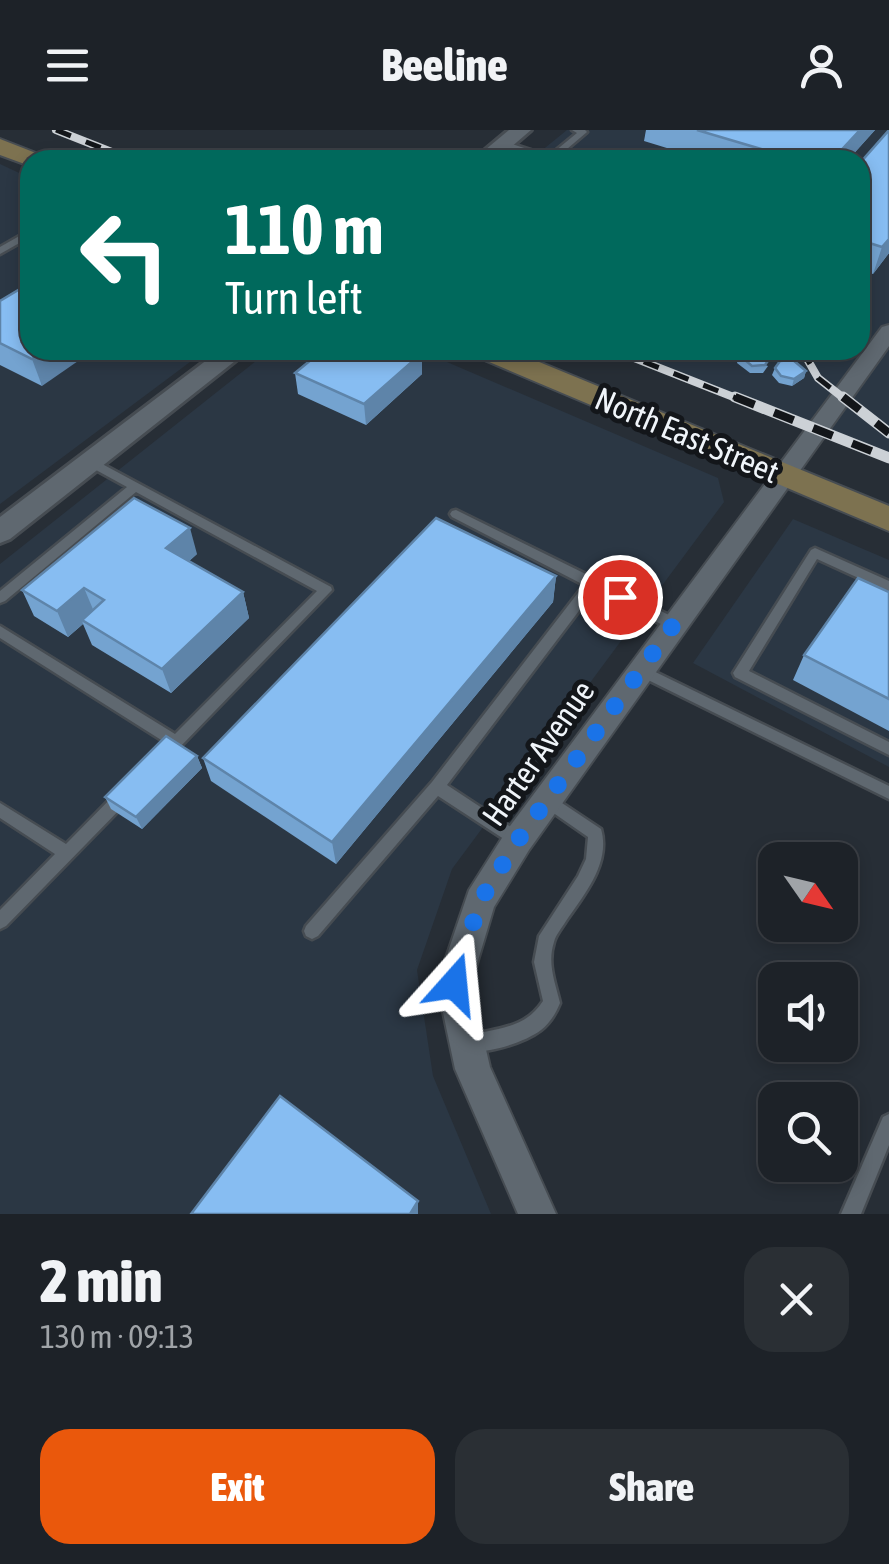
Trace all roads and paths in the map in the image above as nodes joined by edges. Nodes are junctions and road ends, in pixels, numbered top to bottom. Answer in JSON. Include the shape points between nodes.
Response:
{"nodes":[{"id":1,"x":522,"y":130,"type":"edge"},
{"id":2,"x":581,"y":131,"type":"edge"},
{"id":3,"x":504,"y":144,"type":"junction"},
{"id":4,"x":496,"y":150,"type":"edge"},
{"id":5,"x":521,"y":150,"type":"edge"},
{"id":6,"x":560,"y":150,"type":"edge"},
{"id":7,"x":889,"y":332,"type":"edge"},
{"id":8,"x":870,"y":357,"type":"edge"},
{"id":9,"x":223,"y":360,"type":"edge"},
{"id":10,"x":509,"y":360,"type":"edge"},
{"id":11,"x":868,"y":360,"type":"edge"},
{"id":12,"x":91,"y":462,"type":"junction"},
{"id":13,"x":782,"y":474,"type":"junction"},
{"id":14,"x":136,"y":486,"type":"junction"},
{"id":15,"x":456,"y":514,"type":"dead end"},
{"id":16,"x":889,"y":519,"type":"edge"},
{"id":17,"x":0,"y":532,"type":"edge"},
{"id":18,"x":592,"y":584,"type":"junction"},
{"id":19,"x":889,"y":587,"type":"edge"},
{"id":20,"x":0,"y":598,"type":"edge"},
{"id":21,"x":674,"y":624,"type":"junction"},
{"id":22,"x":0,"y":631,"type":"edge"},
{"id":23,"x":641,"y":670,"type":"junction"},
{"id":24,"x":176,"y":742,"type":"junction"},
{"id":25,"x":889,"y":749,"type":"edge"},
{"id":26,"x":148,"y":770,"type":"edge"},
{"id":27,"x":135,"y":784,"type":"edge"},
{"id":28,"x":436,"y":787,"type":"junction"},
{"id":29,"x":889,"y":793,"type":"edge"},
{"id":30,"x":547,"y":800,"type":"junction"},
{"id":31,"x":0,"y":810,"type":"edge"},
{"id":32,"x":518,"y":840,"type":"junction"},
{"id":33,"x":67,"y":853,"type":"junction"},
{"id":34,"x":0,"y":920,"type":"edge"},
{"id":35,"x":312,"y":931,"type":"dead end"},
{"id":36,"x":468,"y":1044,"type":"junction"},
{"id":37,"x":889,"y":1122,"type":"edge"},
{"id":38,"x":537,"y":1214,"type":"edge"},
{"id":39,"x":851,"y":1214,"type":"edge"}],
"edges":[{"from":1,"to":3,"type":"street"},
{"from":2,"to":6,"type":"lane"},
{"from":3,"to":4,"type":"street"},
{"from":3,"to":5,"type":"lane"},
{"from":7,"to":8,"type":"street","name":"Harter Avenue"},
{"from":9,"to":12,"type":"street"},
{"from":10,"to":13,"type":"main road","name":"North East Street"},
{"from":11,"to":13,"type":"street","name":"Harter Avenue"},
{"from":12,"to":14,"type":"lane"},
{"from":12,"to":17,"type":"street"},
{"from":13,"to":16,"type":"main road","name":"North East Street"},
{"from":13,"to":21,"type":"street","name":"Harter Avenue"},
{"from":14,"to":20,"type":"lane"},
{"from":14,"to":24,"type":"lane","via":[[326,590]]},
{"from":15,"to":18,"type":"lane"},
{"from":18,"to":21,"type":"lane"},
{"from":18,"to":28,"type":"lane"},
{"from":19,"to":25,"type":"lane","via":[[814,553],[740,673]]},
{"from":21,"to":23,"type":"street","name":"Harter Avenue"},
{"from":22,"to":24,"type":"lane"},
{"from":23,"to":29,"type":"lane"},
{"from":23,"to":30,"type":"street","name":"Harter Avenue"},
{"from":24,"to":26,"type":"lane"},
{"from":27,"to":33,"type":"lane"},
{"from":28,"to":32,"type":"lane"},
{"from":28,"to":35,"type":"lane"},
{"from":30,"to":32,"type":"street","name":"Harter Avenue"},
{"from":30,"to":36,"type":"lane","via":[[596,834],[573,901],[546,936],[542,962],[552,1003],[538,1024],[520,1034]]},
{"from":31,"to":33,"type":"lane"},
{"from":32,"to":36,"type":"street","name":"Harter Avenue","via":[[480,901],[454,984]]},
{"from":33,"to":34,"type":"lane"},
{"from":36,"to":38,"type":"street","name":"Harter Avenue"},
{"from":37,"to":39,"type":"lane"}]}
